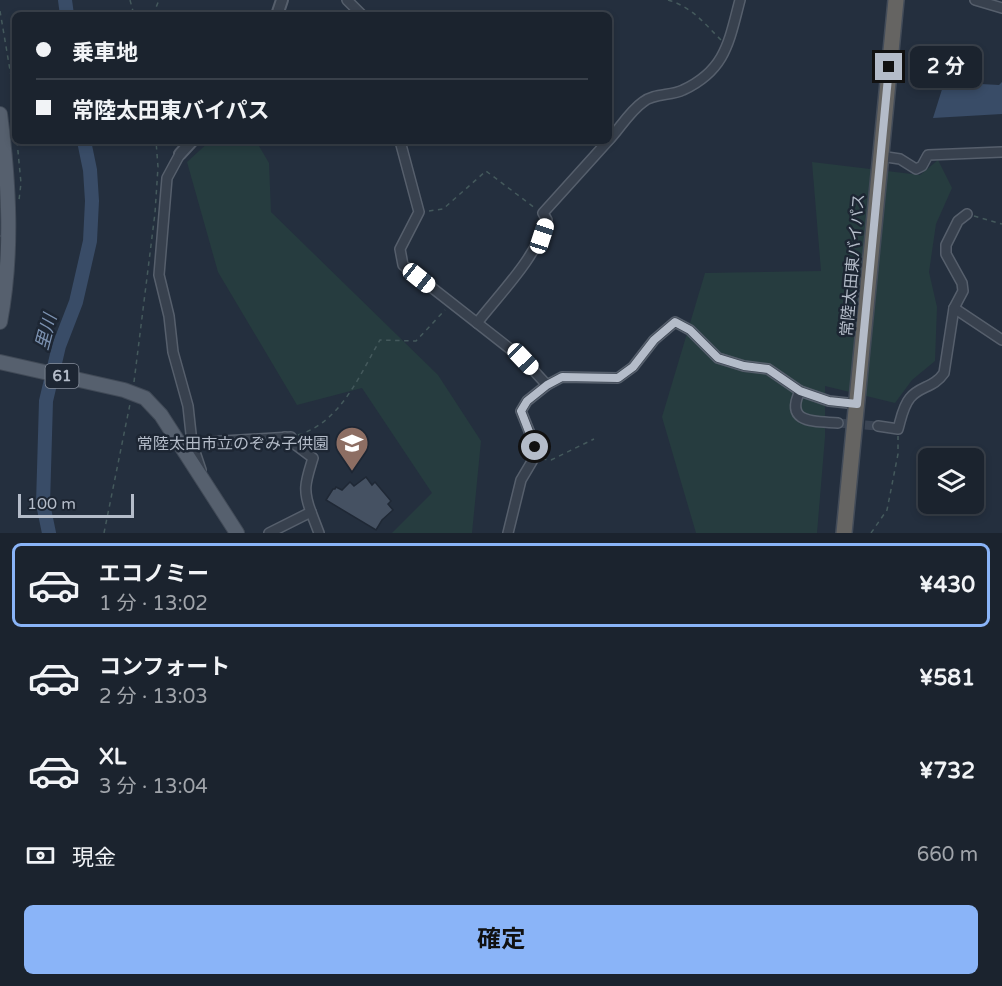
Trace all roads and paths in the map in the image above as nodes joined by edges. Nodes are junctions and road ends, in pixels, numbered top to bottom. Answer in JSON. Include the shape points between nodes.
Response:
{"nodes":[{"id":1,"x":347,"y":0,"type":"edge"},
{"id":2,"x":668,"y":0,"type":"edge"},
{"id":3,"x":740,"y":0,"type":"edge"},
{"id":4,"x":896,"y":0,"type":"edge"},
{"id":5,"x":975,"y":0,"type":"edge"},
{"id":6,"x":1002,"y":8,"type":"edge"},
{"id":7,"x":0,"y":11,"type":"edge"},
{"id":8,"x":359,"y":12,"type":"edge"},
{"id":9,"x":728,"y":47,"type":"junction"},
{"id":10,"x":12,"y":82,"type":"edge"},
{"id":11,"x":0,"y":114,"type":"edge"},
{"id":12,"x":612,"y":137,"type":"edge"},
{"id":13,"x":156,"y":144,"type":"edge"},
{"id":14,"x":189,"y":144,"type":"edge"},
{"id":15,"x":401,"y":144,"type":"edge"},
{"id":16,"x":605,"y":144,"type":"edge"},
{"id":17,"x":1002,"y":152,"type":"edge"},
{"id":18,"x":180,"y":154,"type":"joint"},
{"id":19,"x":880,"y":156,"type":"junction"},
{"id":20,"x":419,"y":212,"type":"junction"},
{"id":21,"x":543,"y":213,"type":"junction"},
{"id":22,"x":967,"y":214,"type":"joint"},
{"id":23,"x":1002,"y":224,"type":"edge"},
{"id":24,"x":10,"y":231,"type":"junction"},
{"id":25,"x":0,"y":258,"type":"edge"},
{"id":26,"x":451,"y":303,"type":"junction"},
{"id":27,"x":954,"y":308,"type":"junction"},
{"id":28,"x":0,"y":322,"type":"edge"},
{"id":29,"x":477,"y":323,"type":"junction"},
{"id":30,"x":1002,"y":340,"type":"edge"},
{"id":31,"x":0,"y":362,"type":"edge"},
{"id":32,"x":547,"y":385,"type":"junction"},
{"id":33,"x":800,"y":391,"type":"junction"},
{"id":34,"x":128,"y":392,"type":"junction"},
{"id":35,"x":857,"y":404,"type":"junction"},
{"id":36,"x":838,"y":423,"type":"tunnel mouth"},
{"id":37,"x":878,"y":426,"type":"tunnel mouth"},
{"id":38,"x":898,"y":429,"type":"junction"},
{"id":39,"x":288,"y":437,"type":"junction"},
{"id":40,"x":192,"y":439,"type":"junction"},
{"id":41,"x":594,"y":439,"type":"dead end"},
{"id":42,"x":177,"y":440,"type":"junction"},
{"id":43,"x":534,"y":458,"type":"junction"},
{"id":44,"x":205,"y":484,"type":"junction"},
{"id":45,"x":310,"y":512,"type":"junction"},
{"id":46,"x":104,"y":533,"type":"edge"},
{"id":47,"x":237,"y":533,"type":"edge"},
{"id":48,"x":268,"y":533,"type":"edge"},
{"id":49,"x":319,"y":533,"type":"edge"},
{"id":50,"x":508,"y":533,"type":"edge"},
{"id":51,"x":844,"y":533,"type":"edge"},
{"id":52,"x":871,"y":533,"type":"edge"}],
"edges":[{"from":1,"to":8,"type":"street"},
{"from":2,"to":9,"type":"path","via":[[690,9]]},
{"from":3,"to":9,"type":"street"},
{"from":4,"to":19,"type":"highway","name":"常陸太田東バイパス"},
{"from":5,"to":6,"type":"street"},
{"from":7,"to":10,"type":"path"},
{"from":9,"to":12,"type":"street","via":[[717,66],[697,82],[682,91],[644,101]]},
{"from":11,"to":24,"type":"main road"},
{"from":13,"to":34,"type":"path","via":[[155,213]]},
{"from":14,"to":18,"type":"street"},
{"from":15,"to":20,"type":"street"},
{"from":16,"to":21,"type":"street"},
{"from":17,"to":19,"type":"street","via":[[928,154],[916,169],[900,159]]},
{"from":18,"to":40,"type":"street","via":[[167,178],[159,275]]},
{"from":19,"to":35,"type":"highway","name":"常陸太田東バイパス"},
{"from":20,"to":21,"type":"path","via":[[443,209],[486,171]]},
{"from":20,"to":26,"type":"street","via":[[400,249],[403,265]]},
{"from":21,"to":29,"type":"street","via":[[547,220],[538,243]]},
{"from":22,"to":23,"type":"path"},
{"from":22,"to":27,"type":"street","via":[[958,220],[946,245],[946,254],[962,283],[963,291]]},
{"from":24,"to":25,"type":"street","via":[[4,233]]},
{"from":24,"to":28,"type":"main road"},
{"from":26,"to":29,"type":"street"},
{"from":26,"to":39,"type":"path","via":[[416,341],[380,340],[343,405],[314,430]]},
{"from":27,"to":30,"type":"street"},
{"from":27,"to":38,"type":"street","via":[[944,373],[938,381],[911,396]]},
{"from":29,"to":32,"type":"street","via":[[523,359]]},
{"from":31,"to":34,"type":"main road","number":"61"},
{"from":32,"to":33,"type":"street","via":[[562,377],[618,378],[675,322],[690,330],[718,358],[768,369]]},
{"from":32,"to":43,"type":"street","via":[[521,411],[535,447]]},
{"from":33,"to":35,"type":"street","via":[[829,401]]},
{"from":33,"to":36,"type":"street","via":[[795,407],[802,418]]},
{"from":34,"to":42,"type":"main road","number":"61","via":[[153,404]]},
{"from":34,"to":46,"type":"path"},
{"from":35,"to":51,"type":"highway","name":"常陸太田東バイパス"},
{"from":37,"to":38,"type":"street"},
{"from":38,"to":52,"type":"path","via":[[898,454],[887,510]]},
{"from":39,"to":40,"type":"street"},
{"from":39,"to":45,"type":"street","via":[[314,458],[306,483]]},
{"from":40,"to":42,"type":"street"},
{"from":40,"to":44,"type":"street"},
{"from":41,"to":43,"type":"path","via":[[551,460]]},
{"from":42,"to":44,"type":"main road","number":"61"},
{"from":43,"to":50,"type":"street","via":[[521,480]]},
{"from":44,"to":47,"type":"main road","number":"61"},
{"from":45,"to":48,"type":"street"},
{"from":45,"to":49,"type":"street"}]}
